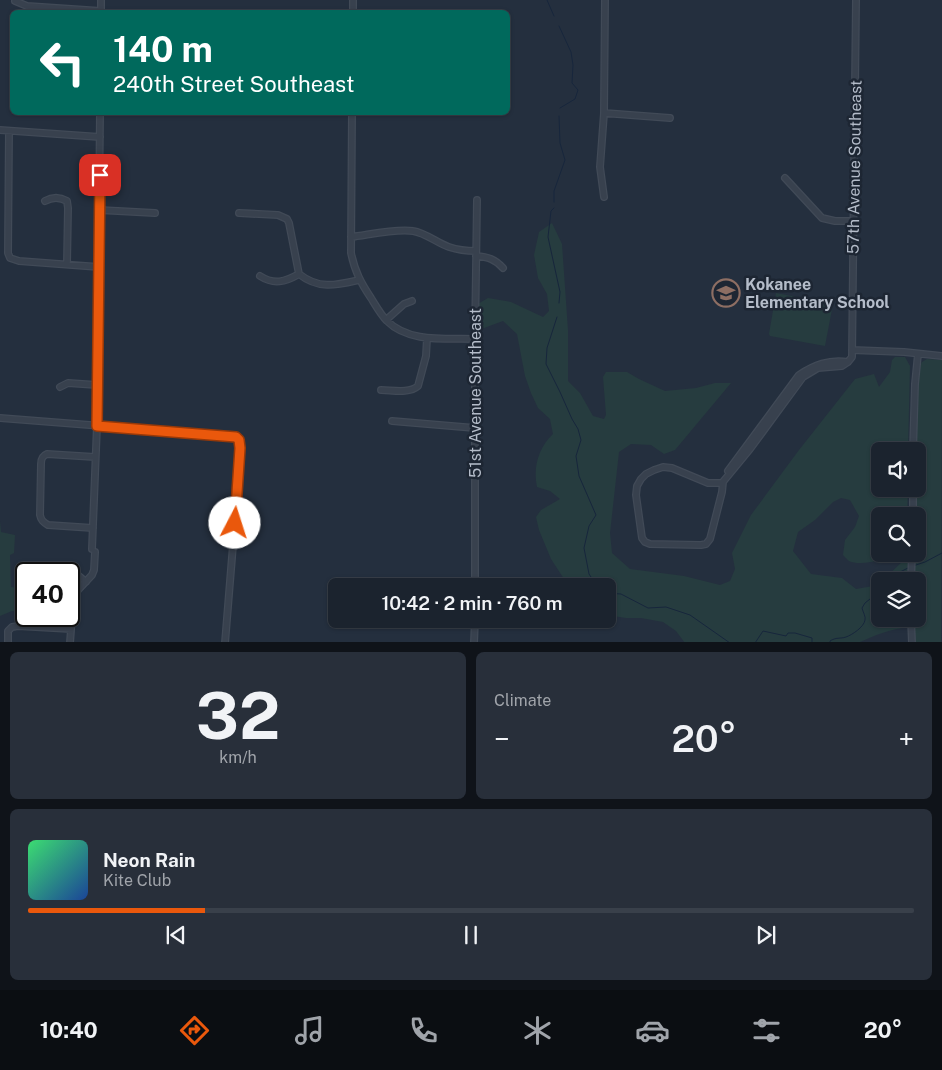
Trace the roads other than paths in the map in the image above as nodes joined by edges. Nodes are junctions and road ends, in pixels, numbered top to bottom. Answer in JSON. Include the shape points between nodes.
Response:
{"nodes":[{"id":1,"x":70,"y":0,"type":"edge"},
{"id":2,"x":605,"y":0,"type":"edge"},
{"id":3,"x":856,"y":0,"type":"edge"},
{"id":4,"x":15,"y":1,"type":"edge"},
{"id":5,"x":70,"y":9,"type":"junction"},
{"id":6,"x":80,"y":10,"type":"edge"},
{"id":7,"x":604,"y":113,"type":"junction"},
{"id":8,"x":100,"y":115,"type":"edge"},
{"id":9,"x":352,"y":115,"type":"edge"},
{"id":10,"x":670,"y":118,"type":"dead end"},
{"id":11,"x":0,"y":130,"type":"edge"},
{"id":12,"x":9,"y":131,"type":"junction"},
{"id":13,"x":100,"y":137,"type":"junction"},
{"id":14,"x":785,"y":178,"type":"dead end"},
{"id":15,"x":604,"y":197,"type":"dead end"},
{"id":16,"x":477,"y":200,"type":"dead end"},
{"id":17,"x":45,"y":201,"type":"dead end"},
{"id":18,"x":99,"y":210,"type":"junction"},
{"id":19,"x":155,"y":213,"type":"dead end"},
{"id":20,"x":239,"y":213,"type":"dead end"},
{"id":21,"x":854,"y":222,"type":"junction"},
{"id":22,"x":351,"y":237,"type":"junction"},
{"id":23,"x":476,"y":254,"type":"junction"},
{"id":24,"x":67,"y":264,"type":"junction"},
{"id":25,"x":99,"y":267,"type":"junction"},
{"id":26,"x":503,"y":268,"type":"dead end"},
{"id":27,"x":300,"y":274,"type":"junction"},
{"id":28,"x":260,"y":276,"type":"dead end"},
{"id":29,"x":359,"y":280,"type":"junction"},
{"id":30,"x":412,"y":301,"type":"dead end"},
{"id":31,"x":386,"y":320,"type":"junction"},
{"id":32,"x":427,"y":338,"type":"junction"},
{"id":33,"x":475,"y":339,"type":"junction"},
{"id":34,"x":852,"y":350,"type":"junction"},
{"id":35,"x":918,"y":354,"type":"junction"},
{"id":36,"x":942,"y":356,"type":"edge"},
{"id":37,"x":97,"y":385,"type":"junction"},
{"id":38,"x":60,"y":387,"type":"dead end"},
{"id":39,"x":381,"y":390,"type":"dead end"},
{"id":40,"x":0,"y":418,"type":"edge"},
{"id":41,"x":392,"y":421,"type":"dead end"},
{"id":42,"x":97,"y":426,"type":"junction"},
{"id":43,"x":475,"y":428,"type":"junction"},
{"id":44,"x":913,"y":442,"type":"edge"},
{"id":45,"x":95,"y":458,"type":"junction"},
{"id":46,"x":722,"y":483,"type":"junction"},
{"id":47,"x":93,"y":528,"type":"junction"},
{"id":48,"x":80,"y":577,"type":"edge"},
{"id":49,"x":475,"y":578,"type":"edge"},
{"id":50,"x":86,"y":582,"type":"junction"},
{"id":51,"x":912,"y":627,"type":"edge"},
{"id":52,"x":474,"y":628,"type":"edge"},
{"id":53,"x":71,"y":630,"type":"junction"},
{"id":54,"x":8,"y":642,"type":"edge"},
{"id":55,"x":70,"y":642,"type":"edge"},
{"id":56,"x":225,"y":642,"type":"edge"},
{"id":57,"x":474,"y":642,"type":"edge"},
{"id":58,"x":912,"y":642,"type":"edge"}],
"edges":[{"from":1,"to":5,"type":"street"},
{"from":2,"to":7,"type":"street"},
{"from":3,"to":21,"type":"street","name":"57th Avenue Southeast"},
{"from":4,"to":5,"type":"street","via":[[27,6]]},
{"from":5,"to":6,"type":"street"},
{"from":7,"to":10,"type":"street"},
{"from":7,"to":15,"type":"street","via":[[600,167]]},
{"from":8,"to":13,"type":"street"},
{"from":9,"to":22,"type":"street"},
{"from":11,"to":12,"type":"street"},
{"from":12,"to":13,"type":"street"},
{"from":12,"to":24,"type":"street","via":[[10,258]]},
{"from":13,"to":18,"type":"street"},
{"from":14,"to":21,"type":"street","via":[[822,218]]},
{"from":16,"to":23,"type":"street","name":"51st Avenue Southeast"},
{"from":17,"to":24,"type":"street","via":[[50,198],[67,201]]},
{"from":18,"to":19,"type":"street"},
{"from":18,"to":25,"type":"street"},
{"from":20,"to":27,"type":"street","via":[[278,215],[286,219]]},
{"from":21,"to":34,"type":"street","name":"57th Avenue Southeast"},
{"from":22,"to":23,"type":"street","via":[[412,230]]},
{"from":22,"to":29,"type":"street","via":[[351,253]]},
{"from":23,"to":26,"type":"street","via":[[498,262]]},
{"from":23,"to":33,"type":"street","name":"51st Avenue Southeast"},
{"from":24,"to":25,"type":"street"},
{"from":25,"to":37,"type":"street"},
{"from":27,"to":28,"type":"street","via":[[277,282]]},
{"from":27,"to":29,"type":"street","via":[[308,281],[325,285]]},
{"from":29,"to":31,"type":"street"},
{"from":30,"to":31,"type":"street"},
{"from":31,"to":32,"type":"street","via":[[406,333]]},
{"from":32,"to":33,"type":"street"},
{"from":32,"to":39,"type":"street","via":[[418,386],[409,391]]},
{"from":33,"to":43,"type":"street","name":"51st Avenue Southeast"},
{"from":34,"to":35,"type":"street"},
{"from":34,"to":46,"type":"street","name":"57th Avenue Southeast","via":[[848,362],[826,362],[799,375]]},
{"from":35,"to":36,"type":"street"},
{"from":35,"to":44,"type":"street"},
{"from":37,"to":38,"type":"street","via":[[68,383]]},
{"from":37,"to":42,"type":"street"},
{"from":40,"to":42,"type":"street"},
{"from":41,"to":43,"type":"street"},
{"from":42,"to":45,"type":"street"},
{"from":42,"to":56,"type":"street","via":[[230,436],[239,440]]},
{"from":43,"to":49,"type":"street","name":"51st Avenue Southeast"},
{"from":45,"to":47,"type":"street"},
{"from":45,"to":47,"type":"street","via":[[47,454],[40,464],[40,519],[48,525]]},
{"from":46,"to":46,"type":"street","name":"57th Avenue Southeast","via":[[708,483],[672,468],[646,474],[637,486],[636,494],[642,538],[650,544],[706,544],[713,528]]},
{"from":47,"to":50,"type":"street","via":[[94,570]]},
{"from":48,"to":50,"type":"street"},
{"from":50,"to":53,"type":"street","via":[[72,602]]},
{"from":51,"to":58,"type":"street"},
{"from":52,"to":57,"type":"street"},
{"from":53,"to":54,"type":"street","via":[[12,627],[8,631]]},
{"from":53,"to":55,"type":"street"}]}
